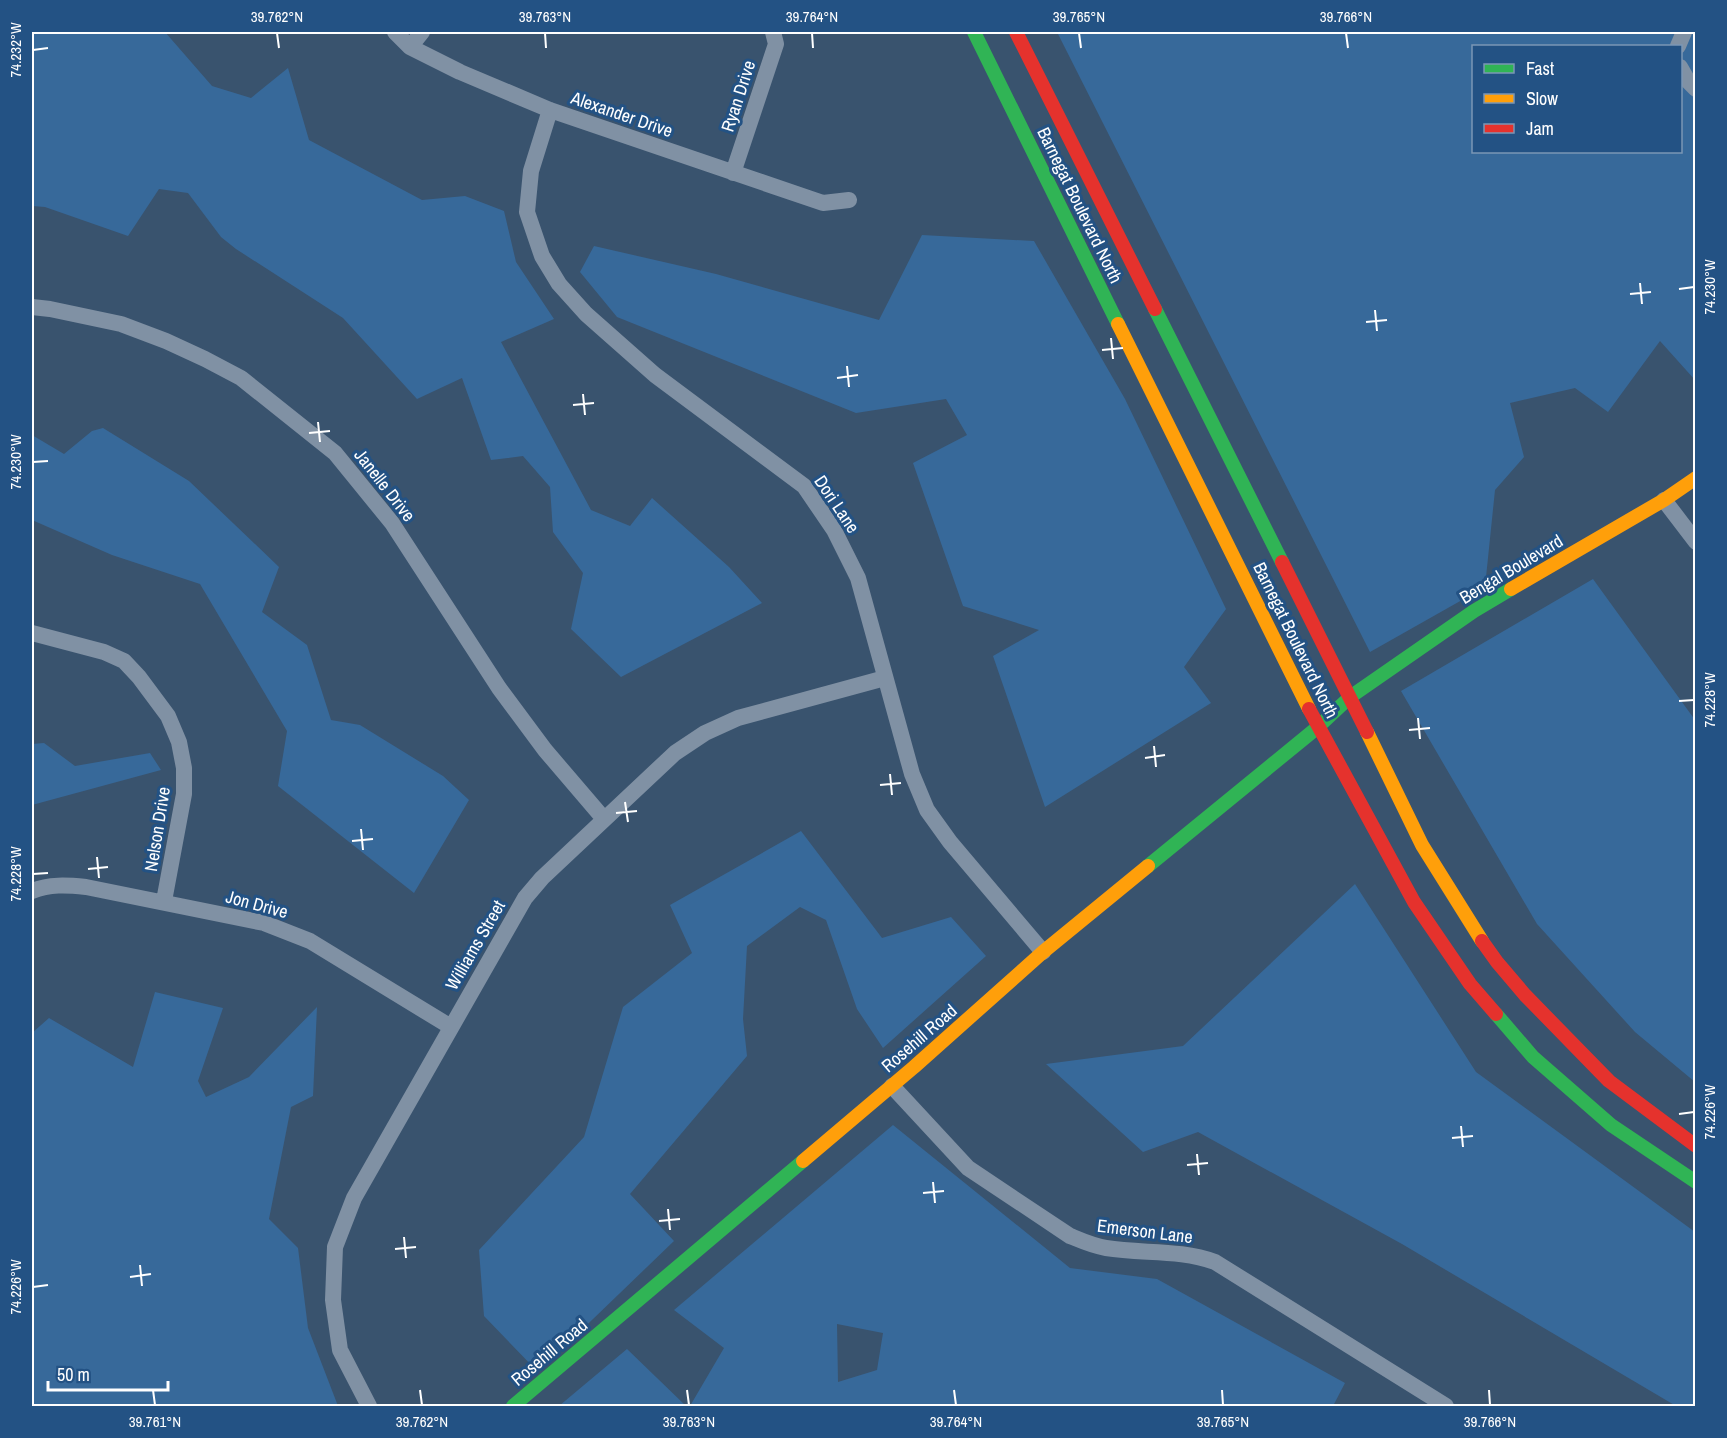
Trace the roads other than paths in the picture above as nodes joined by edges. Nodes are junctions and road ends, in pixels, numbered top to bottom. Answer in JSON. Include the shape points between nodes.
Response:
{"nodes":[{"id":1,"x":395,"y":32,"type":"edge"},
{"id":2,"x":422,"y":32,"type":"edge"},
{"id":3,"x":773,"y":32,"type":"edge"},
{"id":4,"x":974,"y":32,"type":"edge"},
{"id":5,"x":1016,"y":32,"type":"edge"},
{"id":6,"x":410,"y":47,"type":"junction"},
{"id":7,"x":1682,"y":70,"type":"edge"},
{"id":8,"x":1695,"y":89,"type":"edge"},
{"id":9,"x":550,"y":110,"type":"junction"},
{"id":10,"x":734,"y":172,"type":"junction"},
{"id":11,"x":849,"y":200,"type":"dead end"},
{"id":12,"x":32,"y":307,"type":"edge"},
{"id":13,"x":1695,"y":478,"type":"edge"},
{"id":14,"x":1664,"y":500,"type":"junction"},
{"id":15,"x":1695,"y":542,"type":"edge"},
{"id":16,"x":32,"y":633,"type":"edge"},
{"id":17,"x":885,"y":678,"type":"junction"},
{"id":18,"x":1350,"y":698,"type":"junction"},
{"id":19,"x":1318,"y":727,"type":"junction"},
{"id":20,"x":604,"y":819,"type":"junction"},
{"id":21,"x":32,"y":891,"type":"edge"},
{"id":22,"x":164,"y":902,"type":"junction"},
{"id":23,"x":1042,"y":952,"type":"junction"},
{"id":24,"x":451,"y":1028,"type":"junction"},
{"id":25,"x":892,"y":1086,"type":"junction"},
{"id":26,"x":1695,"y":1146,"type":"edge"},
{"id":27,"x":1695,"y":1182,"type":"edge"},
{"id":28,"x":369,"y":1407,"type":"edge"},
{"id":29,"x":513,"y":1407,"type":"edge"},
{"id":30,"x":1446,"y":1407,"type":"edge"}],
"edges":[{"from":1,"to":6,"type":"street","name":"Alexander Drive"},
{"from":2,"to":6,"type":"street"},
{"from":3,"to":10,"type":"street","name":"Ryan Drive","via":[[776,44]]},
{"from":4,"to":19,"type":"street","name":"Barnegat Boulevard North"},
{"from":5,"to":18,"type":"street","name":"Barnegat Boulevard North"},
{"from":6,"to":9,"type":"street","name":"Alexander Drive"},
{"from":7,"to":8,"type":"street"},
{"from":9,"to":10,"type":"street","name":"Alexander Drive"},
{"from":9,"to":17,"type":"street","name":"Dori Lane","via":[[531,171],[527,212],[542,256],[559,284],[586,314],[655,375],[804,486],[834,530],[858,578]]},
{"from":10,"to":11,"type":"street","name":"Alexander Drive","via":[[823,203]]},
{"from":12,"to":20,"type":"street","name":"Janelle Drive","via":[[121,324],[205,359],[241,378],[336,453],[392,523],[545,750]]},
{"from":13,"to":14,"type":"street","name":"Bengal Boulevard"},
{"from":14,"to":15,"type":"street"},
{"from":14,"to":18,"type":"street","name":"Bengal Boulevard","via":[[1474,611]]},
{"from":16,"to":22,"type":"street","name":"Nelson Drive","via":[[124,661],[168,716],[179,742],[184,794]]},
{"from":17,"to":20,"type":"street","name":"Williams Street","via":[[738,718],[705,733],[675,753]]},
{"from":17,"to":23,"type":"street","name":"Dori Lane","via":[[912,774],[927,810]]},
{"from":18,"to":19,"type":"street","name":"Rosehill Road"},
{"from":18,"to":26,"type":"street","name":"Barnegat Boulevard North","via":[[1422,845],[1497,962],[1609,1081]]},
{"from":19,"to":23,"type":"street","name":"Rosehill Road"},
{"from":19,"to":27,"type":"street","name":"Barnegat Boulevard North","via":[[1414,902],[1470,984],[1533,1057],[1611,1125]]},
{"from":20,"to":24,"type":"street","name":"Williams Street","via":[[525,898]]},
{"from":21,"to":22,"type":"street","name":"Jon Drive","via":[[63,884]]},
{"from":22,"to":24,"type":"street","name":"Jon Drive","via":[[264,923],[310,941]]},
{"from":23,"to":25,"type":"street","name":"Rosehill Road"},
{"from":24,"to":28,"type":"street","name":"Williams Street","via":[[354,1198],[335,1247],[333,1300],[340,1350]]},
{"from":25,"to":29,"type":"street","name":"Rosehill Road"},
{"from":25,"to":30,"type":"street","name":"Emerson Lane","via":[[968,1168],[1070,1236],[1106,1248],[1198,1256],[1215,1262]]}]}
